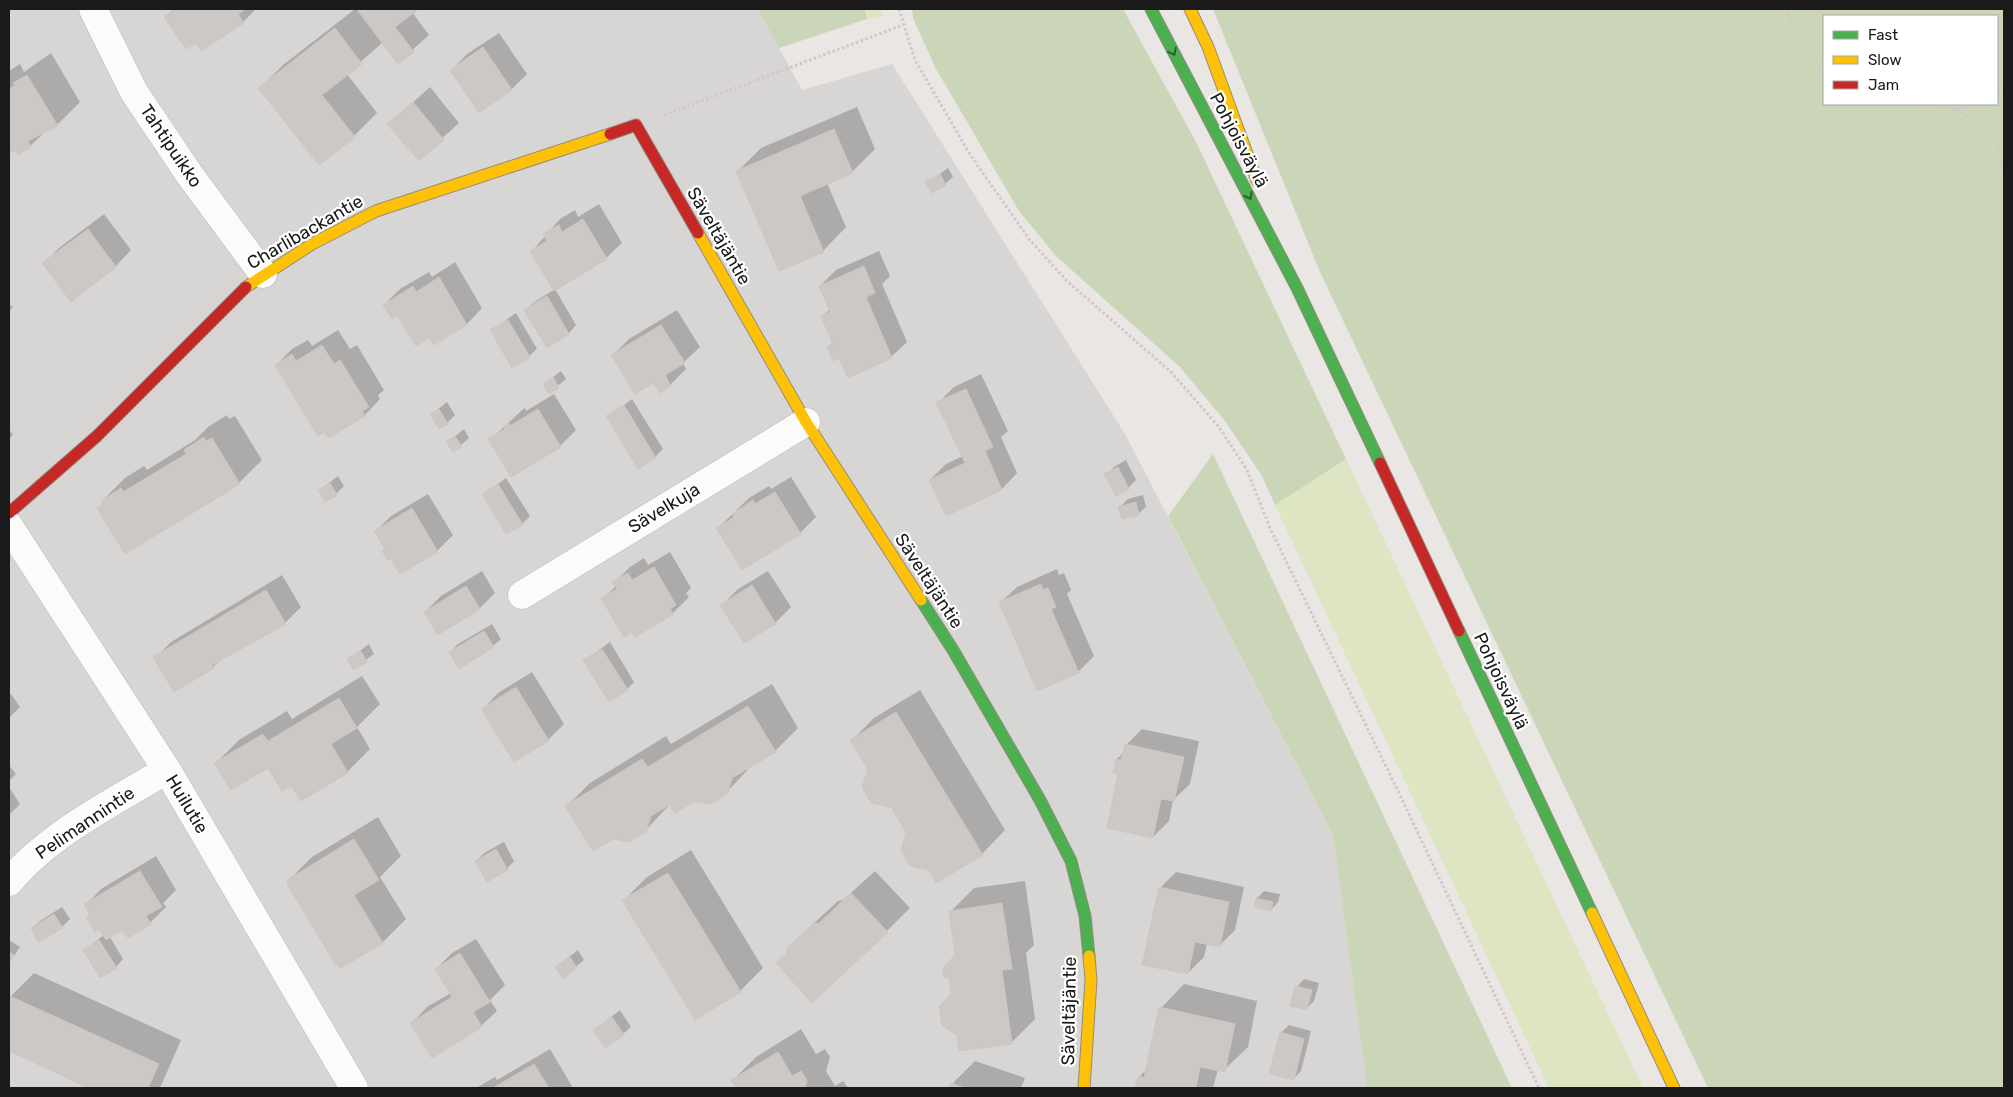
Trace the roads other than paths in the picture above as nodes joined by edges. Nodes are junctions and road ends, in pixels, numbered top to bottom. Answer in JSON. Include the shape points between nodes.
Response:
{"nodes":[{"id":1,"x":93,"y":9,"type":"edge"},
{"id":2,"x":1151,"y":9,"type":"edge"},
{"id":3,"x":1190,"y":9,"type":"edge"},
{"id":4,"x":636,"y":125,"type":"joint"},
{"id":5,"x":263,"y":274,"type":"junction"},
{"id":6,"x":1297,"y":288,"type":"junction"},
{"id":7,"x":806,"y":422,"type":"junction"},
{"id":8,"x":9,"y":513,"type":"edge"},
{"id":9,"x":9,"y":526,"type":"edge"},
{"id":10,"x":522,"y":595,"type":"dead end"},
{"id":11,"x":167,"y":770,"type":"junction"},
{"id":12,"x":9,"y":882,"type":"edge"},
{"id":13,"x":354,"y":1088,"type":"edge"},
{"id":14,"x":1084,"y":1088,"type":"edge"},
{"id":15,"x":1674,"y":1088,"type":"edge"}],
"edges":[{"from":1,"to":5,"type":"street","name":"Tahtipuikko","via":[[134,92],[189,174]]},
{"from":2,"to":6,"type":"street","name":"Pohjoisväylä","one_way":true},
{"from":3,"to":6,"type":"street","name":"Pohjoisväylä","via":[[1208,47]]},
{"from":4,"to":5,"type":"street","name":"Charlibackantie","via":[[376,211]]},
{"from":4,"to":7,"type":"street","name":"Säveltäjäntie"},
{"from":5,"to":8,"type":"street","name":"Charlibackantie","via":[[190,341],[97,436]]},
{"from":6,"to":15,"type":"street","name":"Pohjoisväylä"},
{"from":7,"to":10,"type":"street","name":"Sävelkuja"},
{"from":7,"to":14,"type":"street","name":"Säveltäjäntie","via":[[953,650],[1040,800],[1071,861],[1085,916],[1091,980]]},
{"from":9,"to":11,"type":"street","name":"Huilutie"},
{"from":11,"to":12,"type":"street","name":"Pelimannintie","via":[[52,842]]},
{"from":11,"to":13,"type":"street","name":"Huilutie"}]}
